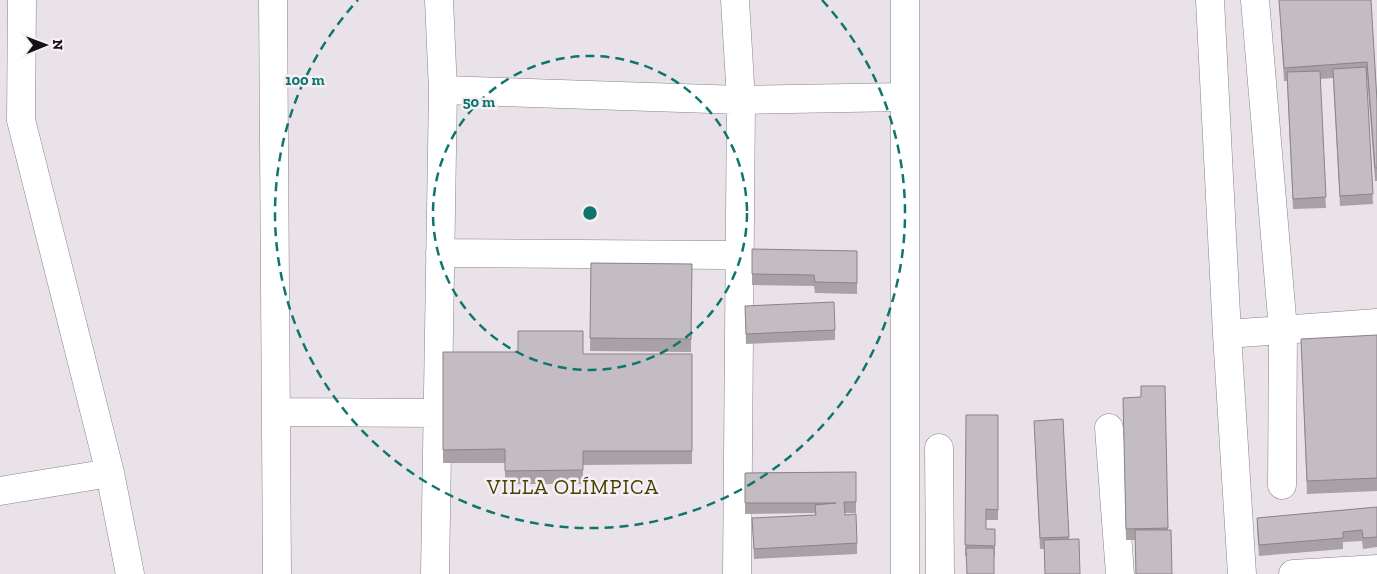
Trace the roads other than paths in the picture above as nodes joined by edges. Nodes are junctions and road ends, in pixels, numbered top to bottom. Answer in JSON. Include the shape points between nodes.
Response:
{"nodes":[{"id":1,"x":22,"y":0,"type":"edge"},
{"id":2,"x":273,"y":0,"type":"edge"},
{"id":3,"x":439,"y":0,"type":"edge"},
{"id":4,"x":735,"y":0,"type":"edge"},
{"id":5,"x":905,"y":0,"type":"edge"},
{"id":6,"x":1210,"y":0,"type":"edge"},
{"id":7,"x":1256,"y":0,"type":"edge"},
{"id":8,"x":443,"y":90,"type":"junction"},
{"id":9,"x":904,"y":97,"type":"junction"},
{"id":10,"x":741,"y":100,"type":"junction"},
{"id":11,"x":10,"y":120,"type":"edge"},
{"id":12,"x":440,"y":253,"type":"junction"},
{"id":13,"x":740,"y":257,"type":"junction"},
{"id":14,"x":1377,"y":323,"type":"edge"},
{"id":15,"x":1283,"y":330,"type":"junction"},
{"id":16,"x":1227,"y":334,"type":"junction"},
{"id":17,"x":277,"y":412,"type":"junction"},
{"id":18,"x":438,"y":413,"type":"junction"},
{"id":19,"x":1109,"y":428,"type":"dead end"},
{"id":20,"x":939,"y":448,"type":"dead end"},
{"id":21,"x":110,"y":473,"type":"junction"},
{"id":22,"x":1282,"y":485,"type":"dead end"},
{"id":23,"x":0,"y":491,"type":"edge"},
{"id":24,"x":1377,"y":569,"type":"edge"},
{"id":25,"x":1346,"y":572,"type":"edge"},
{"id":26,"x":130,"y":574,"type":"edge"},
{"id":27,"x":277,"y":574,"type":"edge"},
{"id":28,"x":435,"y":574,"type":"edge"},
{"id":29,"x":738,"y":574,"type":"edge"},
{"id":30,"x":904,"y":574,"type":"edge"},
{"id":31,"x":940,"y":574,"type":"edge"},
{"id":32,"x":1120,"y":574,"type":"edge"},
{"id":33,"x":1242,"y":574,"type":"edge"},
{"id":34,"x":1293,"y":574,"type":"edge"}],
"edges":[{"from":1,"to":11,"type":"street"},
{"from":2,"to":17,"type":"street"},
{"from":3,"to":8,"type":"street"},
{"from":4,"to":10,"type":"street"},
{"from":5,"to":9,"type":"street"},
{"from":6,"to":16,"type":"street"},
{"from":7,"to":15,"type":"street"},
{"from":8,"to":10,"type":"street"},
{"from":8,"to":12,"type":"street"},
{"from":9,"to":10,"type":"street"},
{"from":9,"to":30,"type":"street"},
{"from":10,"to":13,"type":"street"},
{"from":11,"to":21,"type":"street"},
{"from":12,"to":13,"type":"street"},
{"from":12,"to":18,"type":"street"},
{"from":13,"to":29,"type":"street"},
{"from":14,"to":15,"type":"street"},
{"from":15,"to":16,"type":"street"},
{"from":15,"to":22,"type":"street"},
{"from":16,"to":33,"type":"street"},
{"from":17,"to":18,"type":"street"},
{"from":17,"to":27,"type":"street"},
{"from":18,"to":28,"type":"street"},
{"from":19,"to":32,"type":"street"},
{"from":20,"to":31,"type":"street"},
{"from":21,"to":23,"type":"street"},
{"from":21,"to":26,"type":"street"},
{"from":24,"to":25,"type":"street"},
{"from":25,"to":34,"type":"street"}]}
